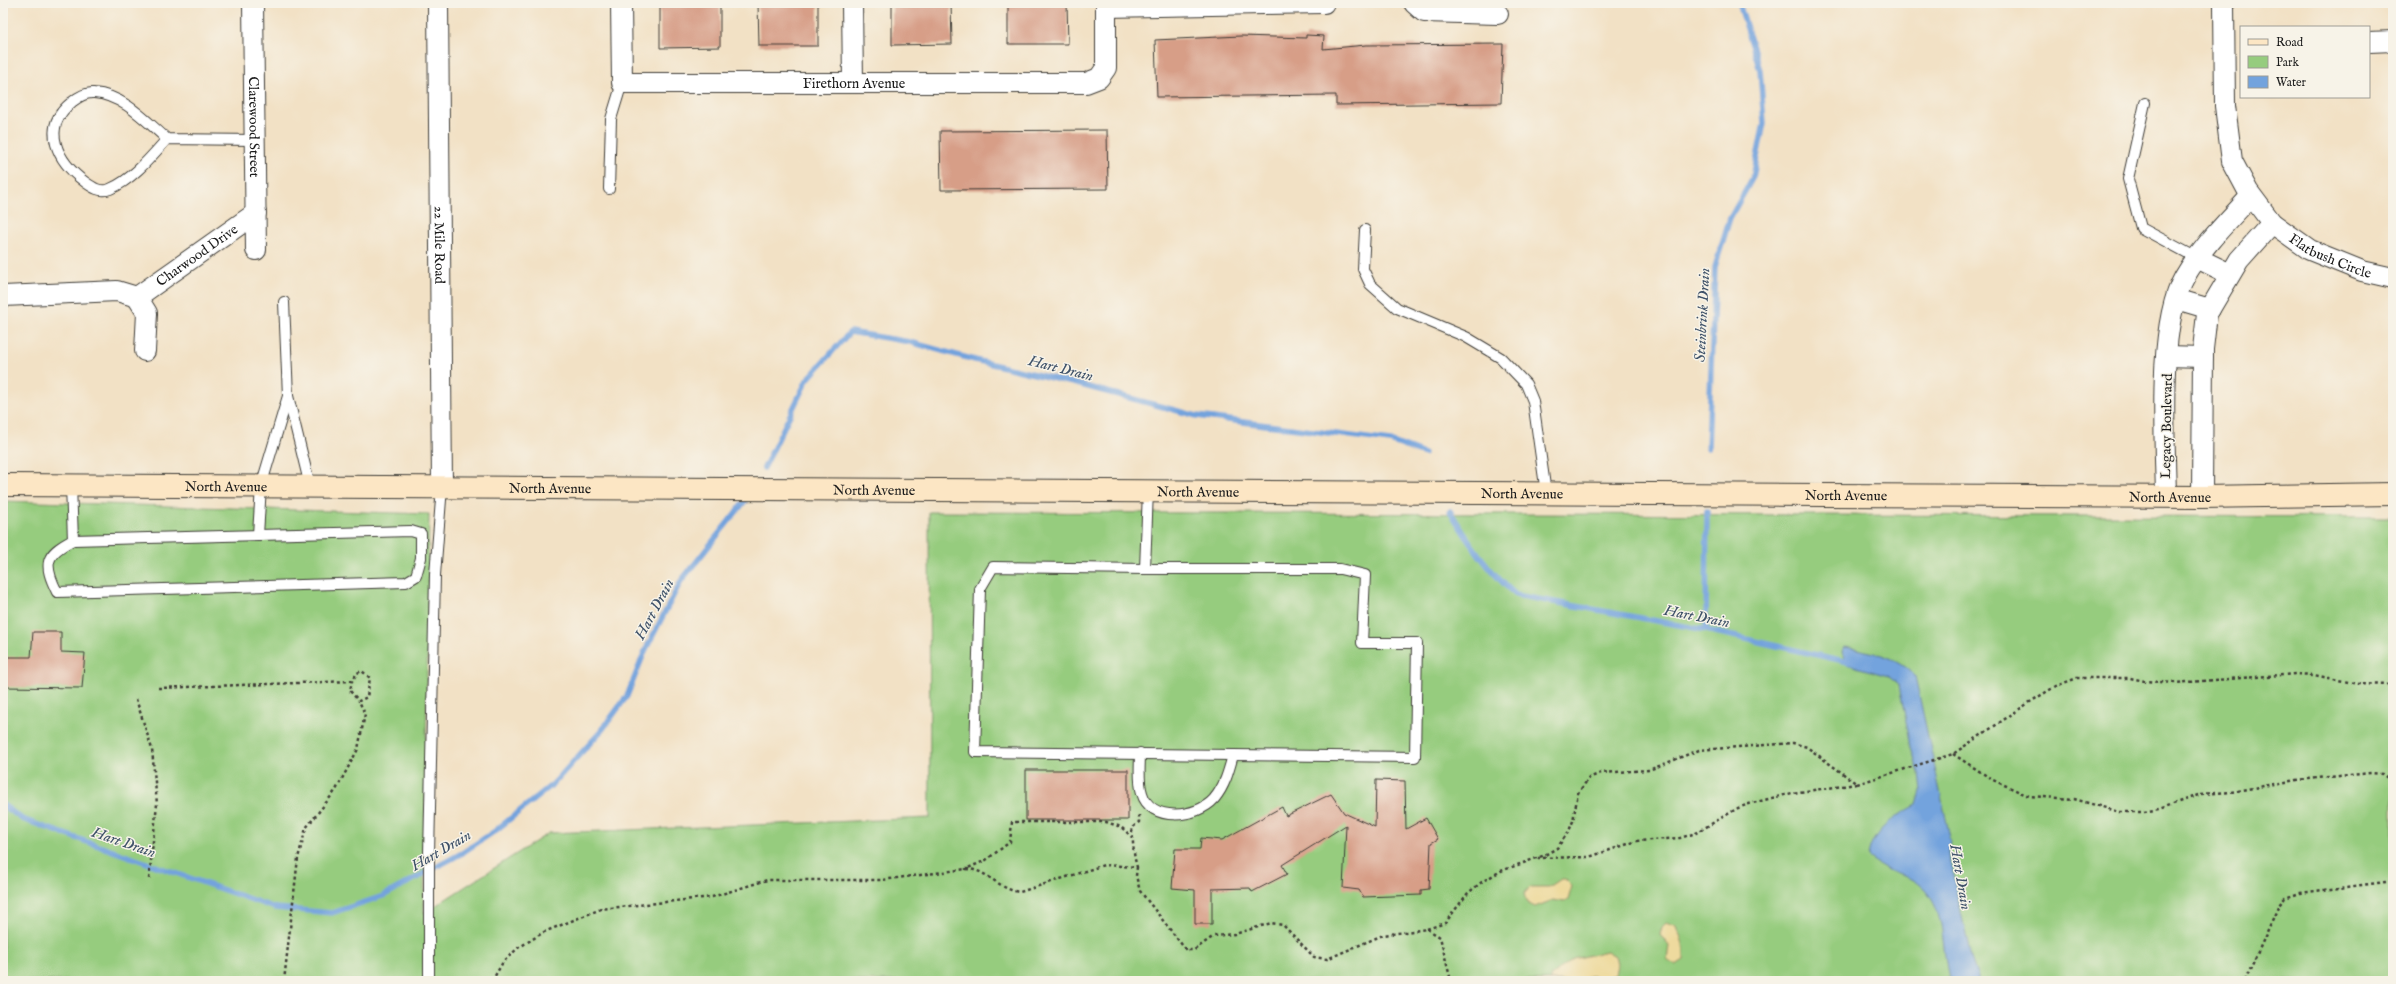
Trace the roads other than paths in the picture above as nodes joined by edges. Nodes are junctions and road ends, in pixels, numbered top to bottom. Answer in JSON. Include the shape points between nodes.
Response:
{"nodes":[{"id":1,"x":253,"y":3,"type":"edge"},
{"id":2,"x":438,"y":3,"type":"edge"},
{"id":3,"x":621,"y":3,"type":"edge"},
{"id":4,"x":852,"y":3,"type":"edge"},
{"id":5,"x":1324,"y":3,"type":"edge"},
{"id":6,"x":1414,"y":3,"type":"edge"},
{"id":7,"x":2224,"y":3,"type":"edge"},
{"id":8,"x":1106,"y":5,"type":"edge"},
{"id":9,"x":1498,"y":14,"type":"dead end"},
{"id":10,"x":2393,"y":41,"type":"edge"},
{"id":11,"x":2370,"y":42,"type":"edge"},
{"id":12,"x":2233,"y":46,"type":"edge"},
{"id":13,"x":622,"y":83,"type":"junction"},
{"id":14,"x":853,"y":83,"type":"junction"},
{"id":15,"x":2145,"y":103,"type":"dead end"},
{"id":16,"x":167,"y":140,"type":"junction"},
{"id":17,"x":255,"y":140,"type":"junction"},
{"id":18,"x":609,"y":189,"type":"dead end"},
{"id":19,"x":2251,"y":196,"type":"junction"},
{"id":20,"x":256,"y":213,"type":"junction"},
{"id":21,"x":2272,"y":223,"type":"junction"},
{"id":22,"x":1366,"y":230,"type":"dead end"},
{"id":23,"x":256,"y":250,"type":"dead end"},
{"id":24,"x":2197,"y":258,"type":"junction"},
{"id":25,"x":2230,"y":274,"type":"junction"},
{"id":26,"x":2393,"y":278,"type":"edge"},
{"id":27,"x":3,"y":296,"type":"edge"},
{"id":28,"x":137,"y":297,"type":"junction"},
{"id":29,"x":2176,"y":299,"type":"junction"},
{"id":30,"x":284,"y":302,"type":"dead end"},
{"id":31,"x":2210,"y":309,"type":"junction"},
{"id":32,"x":145,"y":351,"type":"dead end"},
{"id":33,"x":2167,"y":356,"type":"junction"},
{"id":34,"x":2204,"y":357,"type":"junction"},
{"id":35,"x":288,"y":396,"type":"junction"},
{"id":36,"x":3,"y":485,"type":"edge"},
{"id":37,"x":71,"y":485,"type":"junction"},
{"id":38,"x":261,"y":486,"type":"junction"},
{"id":39,"x":310,"y":486,"type":"junction"},
{"id":40,"x":442,"y":487,"type":"junction"},
{"id":41,"x":1148,"y":490,"type":"junction"},
{"id":42,"x":1546,"y":493,"type":"junction"},
{"id":43,"x":2393,"y":494,"type":"edge"},
{"id":44,"x":2166,"y":496,"type":"junction"},
{"id":45,"x":2202,"y":497,"type":"junction"},
{"id":46,"x":258,"y":535,"type":"junction"},
{"id":47,"x":72,"y":540,"type":"junction"},
{"id":48,"x":1145,"y":569,"type":"junction"},
{"id":49,"x":1140,"y":753,"type":"junction"},
{"id":50,"x":1233,"y":755,"type":"junction"},
{"id":51,"x":429,"y":981,"type":"edge"}],
"edges":[{"from":1,"to":17,"type":"street","name":"Clarewood Street"},
{"from":2,"to":40,"type":"street","name":"22 Mile Road"},
{"from":3,"to":13,"type":"street"},
{"from":4,"to":14,"type":"street"},
{"from":5,"to":8,"type":"street"},
{"from":6,"to":9,"type":"street","via":[[1424,12]]},
{"from":7,"to":12,"type":"street"},
{"from":8,"to":14,"type":"street","name":"Firethorn Avenue","via":[[1106,68],[1099,78],[1086,83]]},
{"from":10,"to":11,"type":"street"},
{"from":12,"to":19,"type":"street","via":[[2225,106],[2232,161]]},
{"from":13,"to":14,"type":"street","name":"Firethorn Avenue"},
{"from":13,"to":18,"type":"lane","via":[[611,119]]},
{"from":15,"to":24,"type":"lane","via":[[2128,179],[2140,228]]},
{"from":16,"to":16,"type":"lane","via":[[144,164],[121,182],[109,190],[95,190],[70,170],[60,154],[54,143],[55,123],[68,105],[86,93],[94,92],[131,108]]},
{"from":16,"to":17,"type":"lane"},
{"from":17,"to":20,"type":"street","name":"Clarewood Street"},
{"from":19,"to":21,"type":"street"},
{"from":19,"to":24,"type":"street","name":"Legacy Boulevard","via":[[2212,237]]},
{"from":20,"to":23,"type":"street","name":"Clarewood Street"},
{"from":20,"to":28,"type":"street","name":"Charwood Drive"},
{"from":21,"to":25,"type":"street"},
{"from":21,"to":26,"type":"street","name":"Flatbush Circle","via":[[2310,250],[2362,271]]},
{"from":22,"to":42,"type":"lane","via":[[1363,269],[1370,284],[1397,308],[1466,337],[1501,358],[1526,384],[1533,401]]},
{"from":24,"to":25,"type":"street"},
{"from":24,"to":29,"type":"street","name":"Legacy Boulevard"},
{"from":25,"to":31,"type":"street"},
{"from":27,"to":28,"type":"street","via":[[117,291]]},
{"from":28,"to":32,"type":"street","via":[[147,313]]},
{"from":29,"to":31,"type":"street"},
{"from":29,"to":33,"type":"street","name":"Legacy Boulevard","via":[[2172,311]]},
{"from":30,"to":35,"type":"lane"},
{"from":31,"to":34,"type":"street"},
{"from":33,"to":34,"type":"street","name":"Legacy Boulevard"},
{"from":33,"to":44,"type":"street","name":"Legacy Boulevard"},
{"from":34,"to":45,"type":"street"},
{"from":35,"to":38,"type":"lane"},
{"from":35,"to":39,"type":"lane"},
{"from":36,"to":37,"type":"street","name":"North Avenue"},
{"from":37,"to":38,"type":"street","name":"North Avenue"},
{"from":37,"to":47,"type":"lane"},
{"from":38,"to":39,"type":"street","name":"North Avenue"},
{"from":38,"to":46,"type":"lane"},
{"from":39,"to":40,"type":"street","name":"North Avenue"},
{"from":40,"to":41,"type":"street","name":"North Avenue"},
{"from":40,"to":51,"type":"lane","via":[[435,575]]},
{"from":41,"to":42,"type":"street","name":"North Avenue"},
{"from":41,"to":48,"type":"lane"},
{"from":42,"to":44,"type":"street","name":"North Avenue"},
{"from":43,"to":45,"type":"street","name":"North Avenue"},
{"from":44,"to":45,"type":"street","name":"North Avenue"},
{"from":46,"to":47,"type":"lane"},
{"from":46,"to":47,"type":"lane","via":[[411,531],[422,534],[423,542],[416,576],[406,582],[57,592],[50,578],[49,558],[56,549]]},
{"from":48,"to":49,"type":"lane","via":[[993,566],[980,589],[975,752]]},
{"from":48,"to":50,"type":"lane","via":[[1340,569],[1364,574],[1362,643],[1417,643],[1415,757]]},
{"from":49,"to":50,"type":"lane"},
{"from":49,"to":50,"type":"lane","via":[[1142,793],[1147,803],[1162,813],[1204,808],[1222,786]]}]}
